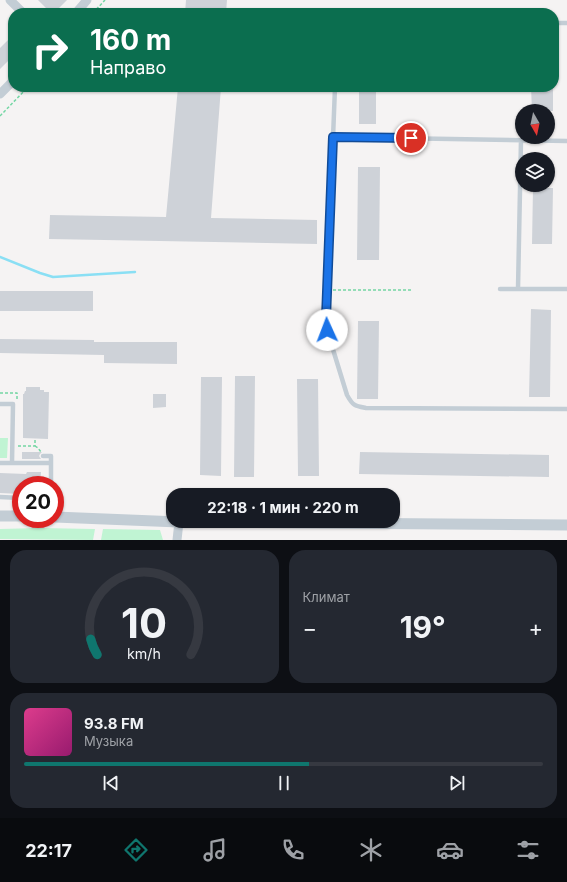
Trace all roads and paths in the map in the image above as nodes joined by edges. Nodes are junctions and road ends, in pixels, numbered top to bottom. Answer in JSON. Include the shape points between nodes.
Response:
{"nodes":[{"id":1,"x":10,"y":0,"type":"edge"},
{"id":2,"x":87,"y":0,"type":"edge"},
{"id":3,"x":105,"y":0,"type":"edge"},
{"id":4,"x":18,"y":8,"type":"edge"},
{"id":5,"x":80,"y":8,"type":"edge"},
{"id":6,"x":97,"y":8,"type":"edge"},
{"id":7,"x":8,"y":86,"type":"edge"},
{"id":8,"x":23,"y":92,"type":"edge"},
{"id":9,"x":334,"y":92,"type":"edge"},
{"id":10,"x":0,"y":94,"type":"edge"},
{"id":11,"x":0,"y":116,"type":"edge"},
{"id":12,"x":333,"y":137,"type":"junction"},
{"id":13,"x":515,"y":140,"type":"edge"},
{"id":14,"x":555,"y":141,"type":"edge"},
{"id":15,"x":567,"y":141,"type":"edge"},
{"id":16,"x":521,"y":144,"type":"edge"},
{"id":17,"x":500,"y":289,"type":"dead end"},
{"id":18,"x":567,"y":289,"type":"edge"},
{"id":19,"x":327,"y":290,"type":"junction"},
{"id":20,"x":413,"y":290,"type":"dead end"},
{"id":21,"x":518,"y":290,"type":"junction"},
{"id":22,"x":0,"y":404,"type":"edge"},
{"id":23,"x":567,"y":409,"type":"edge"},
{"id":24,"x":35,"y":439,"type":"dead end"},
{"id":25,"x":12,"y":446,"type":"junction"},
{"id":26,"x":35,"y":446,"type":"junction"},
{"id":27,"x":42,"y":454,"type":"joint"},
{"id":28,"x":0,"y":463,"type":"edge"},
{"id":29,"x":12,"y":463,"type":"junction"},
{"id":30,"x":51,"y":463,"type":"junction"},
{"id":31,"x":51,"y":476,"type":"edge"},
{"id":32,"x":0,"y":497,"type":"edge"},
{"id":33,"x":12,"y":498,"type":"edge"},
{"id":34,"x":0,"y":516,"type":"edge"},
{"id":35,"x":12,"y":516,"type":"edge"},
{"id":36,"x":64,"y":517,"type":"edge"},
{"id":37,"x":166,"y":521,"type":"edge"},
{"id":38,"x":400,"y":524,"type":"edge"},
{"id":39,"x":567,"y":525,"type":"edge"},
{"id":40,"x":178,"y":528,"type":"edge"},
{"id":41,"x":177,"y":540,"type":"edge"}],
"edges":[{"from":1,"to":4,"type":"street"},
{"from":2,"to":5,"type":"street"},
{"from":3,"to":6,"type":"path"},
{"from":7,"to":10,"type":"street"},
{"from":8,"to":11,"type":"path"},
{"from":9,"to":12,"type":"lane"},
{"from":12,"to":13,"type":"lane"},
{"from":12,"to":19,"type":"lane"},
{"from":14,"to":15,"type":"lane"},
{"from":16,"to":21,"type":"lane"},
{"from":17,"to":21,"type":"lane"},
{"from":18,"to":21,"type":"lane"},
{"from":19,"to":20,"type":"path"},
{"from":19,"to":23,"type":"lane","via":[[327,330],[347,396],[355,406]]},
{"from":22,"to":25,"type":"lane","via":[[13,404]]},
{"from":24,"to":26,"type":"path"},
{"from":25,"to":26,"type":"path"},
{"from":25,"to":29,"type":"lane"},
{"from":26,"to":27,"type":"path"},
{"from":27,"to":30,"type":"lane","via":[[51,456]]},
{"from":28,"to":29,"type":"lane"},
{"from":29,"to":30,"type":"lane"},
{"from":30,"to":31,"type":"lane"},
{"from":32,"to":33,"type":"lane"},
{"from":34,"to":35,"type":"street"},
{"from":36,"to":37,"type":"street"},
{"from":38,"to":39,"type":"street"},
{"from":40,"to":41,"type":"street"}]}
